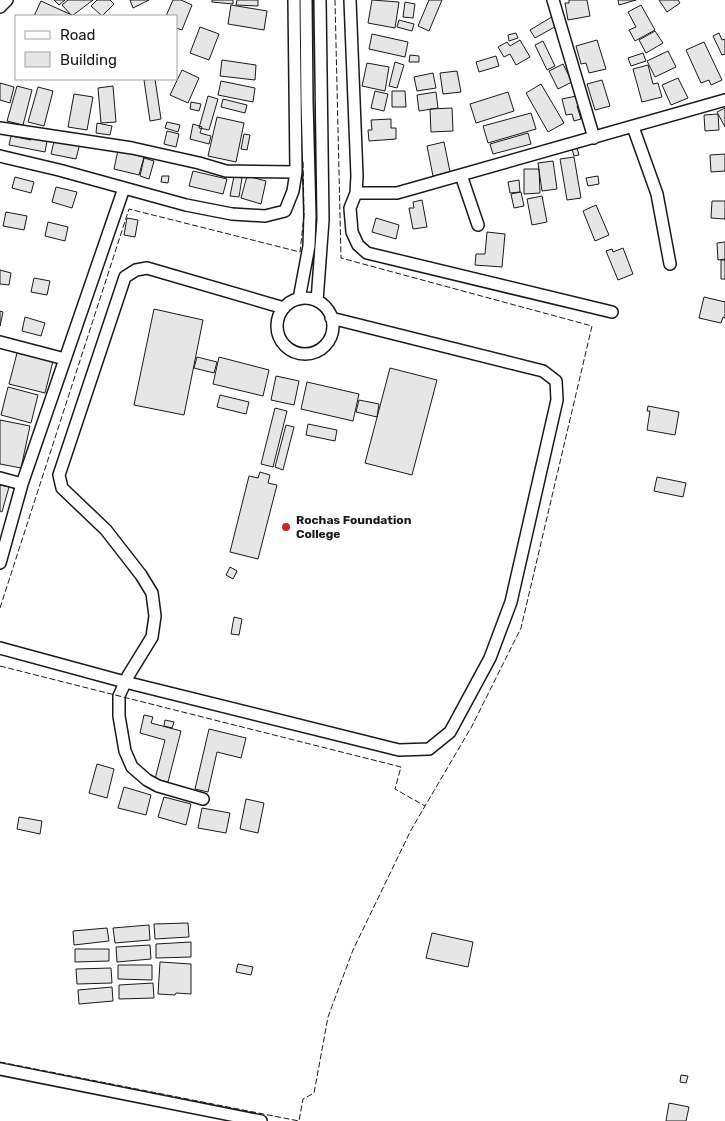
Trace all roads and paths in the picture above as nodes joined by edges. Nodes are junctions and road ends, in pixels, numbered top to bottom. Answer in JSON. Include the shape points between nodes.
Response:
{"nodes":[{"id":1,"x":7,"y":0,"type":"edge"},
{"id":2,"x":294,"y":0,"type":"edge"},
{"id":3,"x":306,"y":0,"type":"edge"},
{"id":4,"x":320,"y":0,"type":"edge"},
{"id":5,"x":350,"y":0,"type":"edge"},
{"id":6,"x":553,"y":0,"type":"edge"},
{"id":7,"x":0,"y":7,"type":"edge"},
{"id":8,"x":725,"y":100,"type":"edge"},
{"id":9,"x":633,"y":127,"type":"junction"},
{"id":10,"x":0,"y":128,"type":"edge"},
{"id":11,"x":594,"y":138,"type":"junction"},
{"id":12,"x":0,"y":156,"type":"edge"},
{"id":13,"x":296,"y":172,"type":"junction"},
{"id":14,"x":461,"y":175,"type":"junction"},
{"id":15,"x":124,"y":188,"type":"junction"},
{"id":16,"x":356,"y":193,"type":"junction"},
{"id":17,"x":478,"y":225,"type":"dead end"},
{"id":18,"x":670,"y":264,"type":"dead end"},
{"id":19,"x":299,"y":299,"type":"junction"},
{"id":20,"x":317,"y":301,"type":"junction"},
{"id":21,"x":284,"y":308,"type":"junction"},
{"id":22,"x":612,"y":312,"type":"dead end"},
{"id":23,"x":331,"y":318,"type":"junction"},
{"id":24,"x":0,"y":342,"type":"edge"},
{"id":25,"x":65,"y":360,"type":"junction"},
{"id":26,"x":0,"y":478,"type":"edge"},
{"id":27,"x":22,"y":484,"type":"junction"},
{"id":28,"x":0,"y":563,"type":"edge"},
{"id":29,"x":0,"y":648,"type":"edge"},
{"id":30,"x":125,"y":682,"type":"junction"},
{"id":31,"x":203,"y":799,"type":"dead end"},
{"id":32,"x":0,"y":1069,"type":"edge"},
{"id":33,"x":261,"y":1121,"type":"edge"}],
"edges":[{"from":1,"to":7,"type":"street"},
{"from":2,"to":13,"type":"street"},
{"from":3,"to":19,"type":"street","via":[[310,216],[309,246]]},
{"from":4,"to":20,"type":"street","via":[[322,220]]},
{"from":5,"to":16,"type":"street"},
{"from":6,"to":11,"type":"street"},
{"from":8,"to":9,"type":"street"},
{"from":9,"to":11,"type":"street"},
{"from":9,"to":18,"type":"street","via":[[657,194]]},
{"from":10,"to":13,"type":"street","via":[[132,148],[226,171]]},
{"from":11,"to":14,"type":"street"},
{"from":12,"to":15,"type":"street"},
{"from":13,"to":15,"type":"street","via":[[285,211],[265,216],[232,214],[186,205]]},
{"from":14,"to":16,"type":"street","via":[[397,193]]},
{"from":14,"to":17,"type":"street"},
{"from":15,"to":25,"type":"street"},
{"from":16,"to":22,"type":"street","via":[[350,208],[352,232],[358,245],[367,253]]},
{"from":19,"to":20,"type":"street"},
{"from":19,"to":21,"type":"street"},
{"from":20,"to":23,"type":"street"},
{"from":21,"to":23,"type":"street","via":[[279,316],[278,334],[282,343],[297,354],[324,348],[332,332]]},
{"from":21,"to":30,"type":"street","via":[[146,268],[124,276],[59,475],[62,488],[106,530],[152,593],[155,616],[152,637]]},
{"from":23,"to":30,"type":"street","via":[[543,371],[556,381],[557,400],[512,602],[490,658],[450,732],[428,749],[399,750]]},
{"from":24,"to":25,"type":"street"},
{"from":25,"to":27,"type":"street"},
{"from":26,"to":27,"type":"street"},
{"from":27,"to":28,"type":"street"},
{"from":29,"to":30,"type":"street"},
{"from":30,"to":31,"type":"street","via":[[119,696],[119,716],[125,751],[132,767],[158,786]]},
{"from":32,"to":33,"type":"street"}]}
